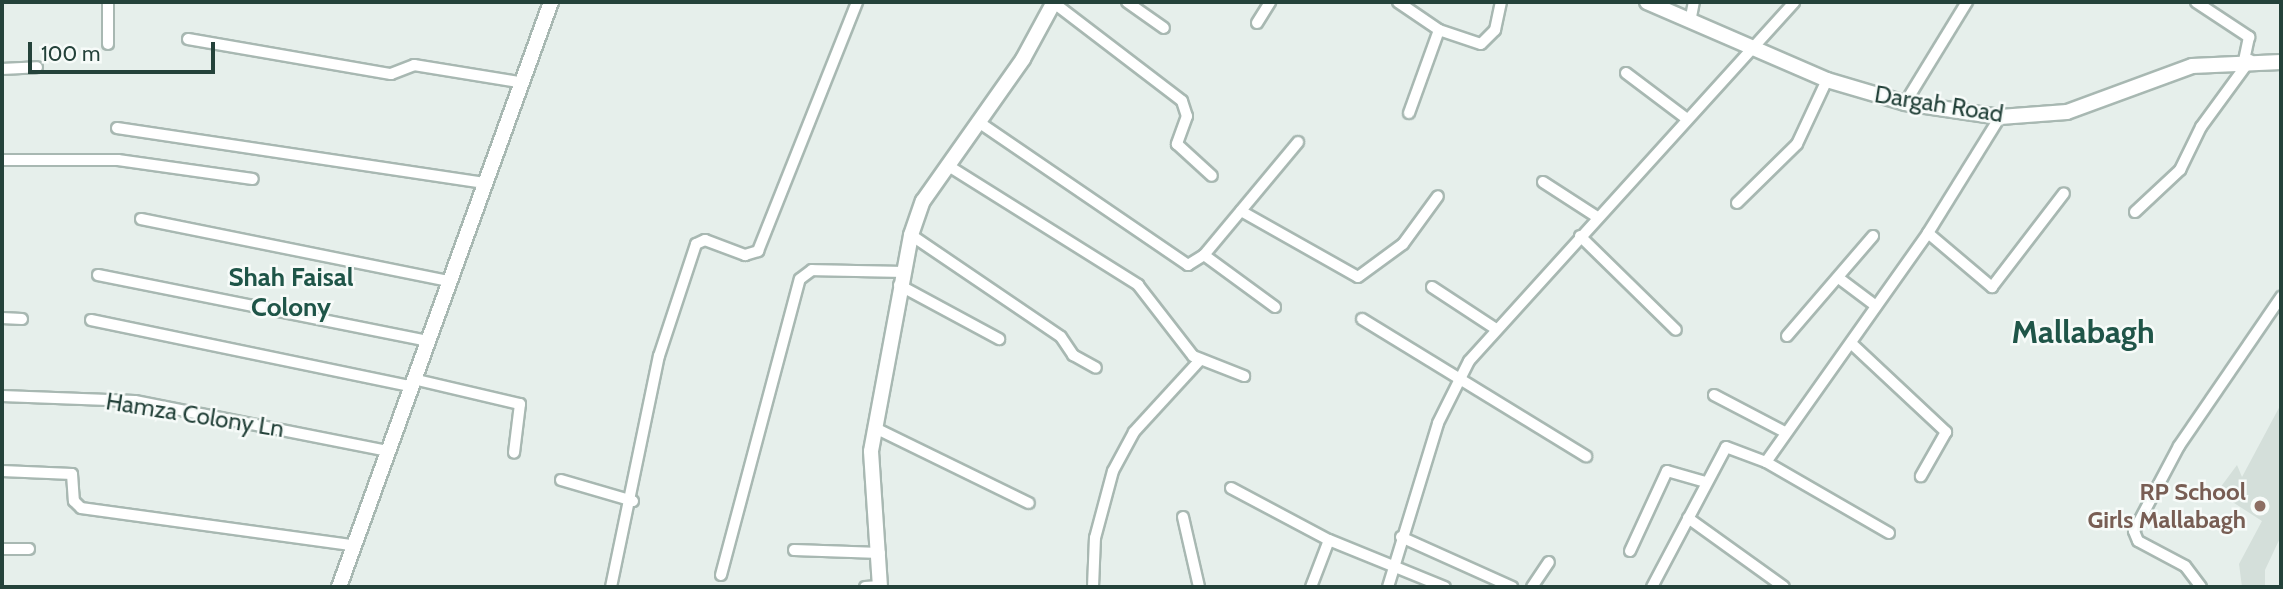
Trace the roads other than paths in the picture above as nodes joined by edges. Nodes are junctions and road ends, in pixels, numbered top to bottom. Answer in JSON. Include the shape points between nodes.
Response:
{"nodes":[{"id":1,"x":108,"y":2,"type":"edge"},
{"id":2,"x":551,"y":2,"type":"edge"},
{"id":3,"x":857,"y":2,"type":"edge"},
{"id":4,"x":1054,"y":2,"type":"edge"},
{"id":5,"x":1127,"y":2,"type":"edge"},
{"id":6,"x":1270,"y":2,"type":"edge"},
{"id":7,"x":1398,"y":2,"type":"edge"},
{"id":8,"x":1501,"y":2,"type":"edge"},
{"id":9,"x":1647,"y":2,"type":"edge"},
{"id":10,"x":1694,"y":2,"type":"edge"},
{"id":11,"x":1794,"y":2,"type":"edge"},
{"id":12,"x":1967,"y":2,"type":"edge"},
{"id":13,"x":2196,"y":2,"type":"edge"},
{"id":14,"x":1690,"y":22,"type":"junction"},
{"id":15,"x":1257,"y":23,"type":"dead end"},
{"id":16,"x":1164,"y":28,"type":"dead end"},
{"id":17,"x":1439,"y":30,"type":"junction"},
{"id":18,"x":188,"y":39,"type":"dead end"},
{"id":19,"x":108,"y":44,"type":"dead end"},
{"id":20,"x":1754,"y":48,"type":"junction"},
{"id":21,"x":2247,"y":60,"type":"junction"},
{"id":22,"x":2281,"y":62,"type":"edge"},
{"id":23,"x":37,"y":67,"type":"dead end"},
{"id":24,"x":2,"y":69,"type":"edge"},
{"id":25,"x":1626,"y":73,"type":"dead end"},
{"id":26,"x":1827,"y":80,"type":"junction"},
{"id":27,"x":519,"y":82,"type":"junction"},
{"id":28,"x":1905,"y":103,"type":"junction"},
{"id":29,"x":1409,"y":113,"type":"dead end"},
{"id":30,"x":2000,"y":117,"type":"junction"},
{"id":31,"x":1686,"y":119,"type":"junction"},
{"id":32,"x":980,"y":123,"type":"junction"},
{"id":33,"x":117,"y":128,"type":"dead end"},
{"id":34,"x":1298,"y":142,"type":"dead end"},
{"id":35,"x":2,"y":160,"type":"edge"},
{"id":36,"x":947,"y":165,"type":"junction"},
{"id":37,"x":1212,"y":176,"type":"dead end"},
{"id":38,"x":253,"y":180,"type":"dead end"},
{"id":39,"x":1543,"y":182,"type":"dead end"},
{"id":40,"x":483,"y":183,"type":"junction"},
{"id":41,"x":2064,"y":193,"type":"dead end"},
{"id":42,"x":1438,"y":196,"type":"dead end"},
{"id":43,"x":1737,"y":203,"type":"dead end"},
{"id":44,"x":1241,"y":211,"type":"junction"},
{"id":45,"x":2135,"y":212,"type":"dead end"},
{"id":46,"x":1597,"y":217,"type":"junction"},
{"id":47,"x":141,"y":219,"type":"dead end"},
{"id":48,"x":1928,"y":233,"type":"junction"},
{"id":49,"x":911,"y":235,"type":"junction"},
{"id":50,"x":1580,"y":236,"type":"junction"},
{"id":51,"x":1872,"y":236,"type":"dead end"},
{"id":52,"x":1204,"y":255,"type":"junction"},
{"id":53,"x":98,"y":275,"type":"dead end"},
{"id":54,"x":900,"y":279,"type":"junction"},
{"id":55,"x":1840,"y":279,"type":"junction"},
{"id":56,"x":448,"y":281,"type":"junction"},
{"id":57,"x":1432,"y":287,"type":"dead end"},
{"id":58,"x":2281,"y":298,"type":"edge"},
{"id":59,"x":1876,"y":306,"type":"junction"},
{"id":60,"x":1275,"y":307,"type":"dead end"},
{"id":61,"x":2,"y":318,"type":"edge"},
{"id":62,"x":22,"y":319,"type":"dead end"},
{"id":63,"x":1362,"y":319,"type":"dead end"},
{"id":64,"x":91,"y":320,"type":"dead end"},
{"id":65,"x":1496,"y":329,"type":"junction"},
{"id":66,"x":1676,"y":330,"type":"dead end"},
{"id":67,"x":1787,"y":336,"type":"dead end"},
{"id":68,"x":999,"y":339,"type":"dead end"},
{"id":69,"x":427,"y":341,"type":"junction"},
{"id":70,"x":1852,"y":344,"type":"junction"},
{"id":71,"x":1200,"y":360,"type":"junction"},
{"id":72,"x":1096,"y":368,"type":"dead end"},
{"id":73,"x":1244,"y":376,"type":"dead end"},
{"id":74,"x":1459,"y":378,"type":"junction"},
{"id":75,"x":412,"y":383,"type":"junction"},
{"id":76,"x":1714,"y":395,"type":"dead end"},
{"id":77,"x":2,"y":396,"type":"edge"},
{"id":78,"x":875,"y":428,"type":"junction"},
{"id":79,"x":1783,"y":431,"type":"junction"},
{"id":80,"x":387,"y":450,"type":"junction"},
{"id":81,"x":514,"y":453,"type":"dead end"},
{"id":82,"x":1586,"y":456,"type":"dead end"},
{"id":83,"x":1766,"y":462,"type":"junction"},
{"id":84,"x":2,"y":471,"type":"edge"},
{"id":85,"x":1921,"y":476,"type":"dead end"},
{"id":86,"x":561,"y":480,"type":"dead end"},
{"id":87,"x":1704,"y":482,"type":"junction"},
{"id":88,"x":1231,"y":488,"type":"dead end"},
{"id":89,"x":633,"y":501,"type":"junction"},
{"id":90,"x":1029,"y":503,"type":"dead end"},
{"id":91,"x":1184,"y":517,"type":"dead end"},
{"id":92,"x":1688,"y":518,"type":"junction"},
{"id":93,"x":1889,"y":533,"type":"dead end"},
{"id":94,"x":1401,"y":537,"type":"junction"},
{"id":95,"x":1329,"y":540,"type":"junction"},
{"id":96,"x":352,"y":545,"type":"junction"},
{"id":97,"x":2,"y":549,"type":"edge"},
{"id":98,"x":29,"y":549,"type":"dead end"},
{"id":99,"x":794,"y":550,"type":"dead end"},
{"id":100,"x":1630,"y":551,"type":"dead end"},
{"id":101,"x":880,"y":553,"type":"junction"},
{"id":102,"x":1549,"y":562,"type":"dead end"},
{"id":103,"x":1393,"y":568,"type":"junction"},
{"id":104,"x":721,"y":575,"type":"dead end"},
{"id":105,"x":880,"y":586,"type":"edge"},
{"id":106,"x":339,"y":587,"type":"edge"},
{"id":107,"x":611,"y":587,"type":"edge"},
{"id":108,"x":865,"y":587,"type":"edge"},
{"id":109,"x":1093,"y":587,"type":"edge"},
{"id":110,"x":1199,"y":587,"type":"edge"},
{"id":111,"x":1311,"y":587,"type":"edge"},
{"id":112,"x":1388,"y":587,"type":"edge"},
{"id":113,"x":1445,"y":587,"type":"edge"},
{"id":114,"x":1512,"y":587,"type":"edge"},
{"id":115,"x":1532,"y":587,"type":"edge"},
{"id":116,"x":1652,"y":587,"type":"edge"},
{"id":117,"x":1784,"y":587,"type":"edge"},
{"id":118,"x":2201,"y":587,"type":"edge"}],
"edges":[{"from":1,"to":19,"type":"street"},
{"from":2,"to":27,"type":"street"},
{"from":3,"to":89,"type":"street","via":[[758,251],[745,255],[705,240],[696,244],[659,356]]},
{"from":4,"to":32,"type":"street"},
{"from":4,"to":37,"type":"street","via":[[1182,101],[1187,116],[1177,144]]},
{"from":5,"to":16,"type":"street"},
{"from":6,"to":15,"type":"street"},
{"from":7,"to":17,"type":"street"},
{"from":8,"to":17,"type":"street","via":[[1486,43]]},
{"from":9,"to":14,"type":"street","name":"Dargah Road"},
{"from":10,"to":14,"type":"street"},
{"from":11,"to":20,"type":"street"},
{"from":12,"to":28,"type":"street"},
{"from":13,"to":21,"type":"street","via":[[2249,37]]},
{"from":14,"to":20,"type":"street","name":"Dargah Road"},
{"from":17,"to":29,"type":"street"},
{"from":18,"to":27,"type":"street","via":[[391,74],[414,65]]},
{"from":20,"to":26,"type":"street","name":"Dargah Road"},
{"from":20,"to":31,"type":"street"},
{"from":21,"to":22,"type":"street","name":"Dargah Road"},
{"from":21,"to":30,"type":"street","name":"Dargah Road","via":[[2192,66],[2067,112]]},
{"from":21,"to":45,"type":"street","via":[[2201,127],[2180,170]]},
{"from":23,"to":24,"type":"street"},
{"from":25,"to":31,"type":"street"},
{"from":26,"to":28,"type":"street","name":"Dargah Road"},
{"from":26,"to":43,"type":"street","via":[[1797,144]]},
{"from":27,"to":40,"type":"street"},
{"from":28,"to":30,"type":"street","name":"Dargah Road"},
{"from":30,"to":48,"type":"street"},
{"from":31,"to":46,"type":"street"},
{"from":32,"to":36,"type":"street"},
{"from":32,"to":52,"type":"street","via":[[1184,264]]},
{"from":33,"to":40,"type":"street"},
{"from":34,"to":44,"type":"street"},
{"from":35,"to":38,"type":"street","via":[[118,160]]},
{"from":36,"to":49,"type":"street","via":[[923,201]]},
{"from":36,"to":71,"type":"street","via":[[1138,285]]},
{"from":39,"to":46,"type":"street"},
{"from":40,"to":56,"type":"street"},
{"from":41,"to":48,"type":"street","via":[[1992,287]]},
{"from":42,"to":44,"type":"street","via":[[1403,244],[1358,277]]},
{"from":44,"to":52,"type":"street"},
{"from":46,"to":50,"type":"street"},
{"from":47,"to":56,"type":"street"},
{"from":48,"to":59,"type":"street"},
{"from":49,"to":54,"type":"street"},
{"from":49,"to":72,"type":"street","via":[[1061,337],[1073,355]]},
{"from":50,"to":65,"type":"street"},
{"from":50,"to":66,"type":"street"},
{"from":51,"to":55,"type":"street"},
{"from":52,"to":60,"type":"street"},
{"from":53,"to":69,"type":"street"},
{"from":54,"to":68,"type":"street"},
{"from":54,"to":78,"type":"street"},
{"from":54,"to":104,"type":"street","via":[[812,270],[800,279]]},
{"from":55,"to":59,"type":"street"},
{"from":55,"to":67,"type":"street"},
{"from":56,"to":69,"type":"street"},
{"from":57,"to":65,"type":"street"},
{"from":58,"to":118,"type":"street","via":[[2165,468],[2134,531],[2138,541],[2185,566]]},
{"from":59,"to":70,"type":"street"},
{"from":61,"to":62,"type":"street"},
{"from":63,"to":74,"type":"street"},
{"from":64,"to":75,"type":"street"},
{"from":65,"to":74,"type":"street"},
{"from":69,"to":75,"type":"street"},
{"from":70,"to":79,"type":"street"},
{"from":70,"to":85,"type":"street","via":[[1946,432]]},
{"from":71,"to":73,"type":"street"},
{"from":71,"to":109,"type":"street","via":[[1140,425],[1113,471],[1095,538]]},
{"from":74,"to":82,"type":"street"},
{"from":74,"to":94,"type":"street"},
{"from":75,"to":80,"type":"street"},
{"from":75,"to":81,"type":"street","via":[[520,404]]},
{"from":76,"to":79,"type":"street"},
{"from":77,"to":80,"type":"street","name":"Hamza Colony Ln","via":[[135,401]]},
{"from":78,"to":90,"type":"street"},
{"from":78,"to":101,"type":"street"},
{"from":79,"to":83,"type":"street"},
{"from":80,"to":96,"type":"street"},
{"from":83,"to":87,"type":"street","via":[[1726,447]]},
{"from":83,"to":93,"type":"street"},
{"from":84,"to":96,"type":"street","via":[[72,474],[74,502],[81,508]]},
{"from":86,"to":89,"type":"street"},
{"from":87,"to":92,"type":"street"},
{"from":87,"to":100,"type":"street","via":[[1667,471]]},
{"from":88,"to":95,"type":"street"},
{"from":89,"to":107,"type":"street"},
{"from":91,"to":110,"type":"street"},
{"from":92,"to":116,"type":"street"},
{"from":92,"to":117,"type":"street"},
{"from":94,"to":103,"type":"street"},
{"from":94,"to":114,"type":"street"},
{"from":95,"to":103,"type":"street"},
{"from":95,"to":111,"type":"street"},
{"from":96,"to":106,"type":"street"},
{"from":97,"to":98,"type":"street"},
{"from":99,"to":101,"type":"street"},
{"from":101,"to":105,"type":"street"},
{"from":102,"to":115,"type":"street"},
{"from":103,"to":112,"type":"street"},
{"from":103,"to":113,"type":"street"},
{"from":105,"to":108,"type":"street"}]}
